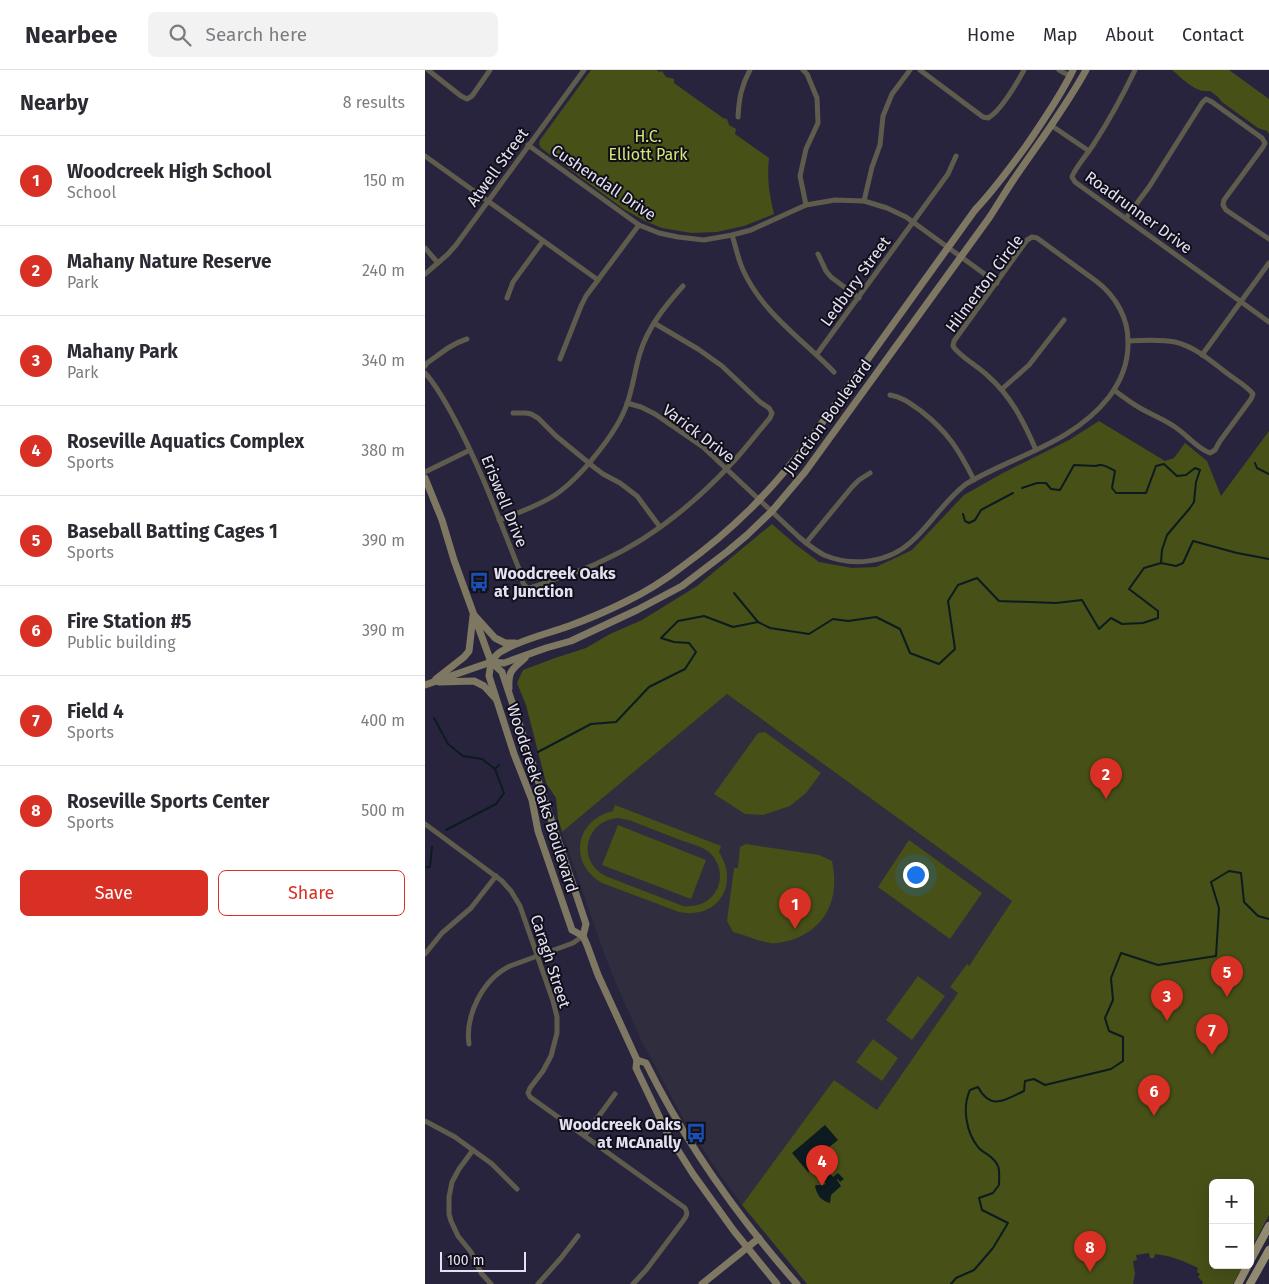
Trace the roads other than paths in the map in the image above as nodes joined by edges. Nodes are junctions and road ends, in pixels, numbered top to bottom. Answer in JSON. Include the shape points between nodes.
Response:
{"nodes":[{"id":1,"x":428,"y":70,"type":"edge"},
{"id":2,"x":490,"y":70,"type":"edge"},
{"id":3,"x":584,"y":70,"type":"edge"},
{"id":4,"x":750,"y":70,"type":"edge"},
{"id":5,"x":803,"y":70,"type":"edge"},
{"id":6,"x":910,"y":70,"type":"edge"},
{"id":7,"x":920,"y":70,"type":"edge"},
{"id":8,"x":1024,"y":70,"type":"edge"},
{"id":9,"x":1059,"y":70,"type":"edge"},
{"id":10,"x":1086,"y":70,"type":"edge"},
{"id":11,"x":1135,"y":70,"type":"edge"},
{"id":12,"x":1072,"y":73,"type":"edge"},
{"id":13,"x":738,"y":117,"type":"dead end"},
{"id":14,"x":1052,"y":126,"type":"junction"},
{"id":15,"x":528,"y":145,"type":"junction"},
{"id":16,"x":1089,"y":151,"type":"junction"},
{"id":17,"x":425,"y":156,"type":"edge"},
{"id":18,"x":956,"y":156,"type":"dead end"},
{"id":19,"x":864,"y":200,"type":"junction"},
{"id":20,"x":487,"y":201,"type":"junction"},
{"id":21,"x":807,"y":205,"type":"junction"},
{"id":22,"x":1127,"y":218,"type":"junction"},
{"id":23,"x":913,"y":223,"type":"junction"},
{"id":24,"x":639,"y":225,"type":"junction"},
{"id":25,"x":732,"y":235,"type":"junction"},
{"id":26,"x":1269,"y":239,"type":"edge"},
{"id":27,"x":543,"y":241,"type":"junction"},
{"id":28,"x":425,"y":248,"type":"edge"},
{"id":29,"x":948,"y":248,"type":"junction"},
{"id":30,"x":818,"y":254,"type":"dead end"},
{"id":31,"x":961,"y":257,"type":"junction"},
{"id":32,"x":438,"y":263,"type":"junction"},
{"id":33,"x":1269,"y":263,"type":"edge"},
{"id":34,"x":425,"y":274,"type":"edge"},
{"id":35,"x":599,"y":280,"type":"junction"},
{"id":36,"x":997,"y":283,"type":"junction"},
{"id":37,"x":683,"y":286,"type":"dead end"},
{"id":38,"x":507,"y":298,"type":"dead end"},
{"id":39,"x":859,"y":298,"type":"junction"},
{"id":40,"x":1241,"y":301,"type":"junction"},
{"id":41,"x":1064,"y":320,"type":"dead end"},
{"id":42,"x":1269,"y":322,"type":"edge"},
{"id":43,"x":654,"y":323,"type":"junction"},
{"id":44,"x":467,"y":339,"type":"dead end"},
{"id":45,"x":1128,"y":341,"type":"junction"},
{"id":46,"x":817,"y":354,"type":"junction"},
{"id":47,"x":1202,"y":355,"type":"junction"},
{"id":48,"x":560,"y":359,"type":"dead end"},
{"id":49,"x":425,"y":366,"type":"edge"},
{"id":50,"x":835,"y":372,"type":"dead end"},
{"id":51,"x":425,"y":373,"type":"edge"},
{"id":52,"x":1002,"y":389,"type":"junction"},
{"id":53,"x":1114,"y":390,"type":"junction"},
{"id":54,"x":890,"y":395,"type":"dead end"},
{"id":55,"x":627,"y":403,"type":"junction"},
{"id":56,"x":513,"y":413,"type":"dead end"},
{"id":57,"x":470,"y":450,"type":"junction"},
{"id":58,"x":1036,"y":450,"type":"junction"},
{"id":59,"x":588,"y":463,"type":"junction"},
{"id":60,"x":727,"y":469,"type":"junction"},
{"id":61,"x":425,"y":472,"type":"edge"},
{"id":62,"x":870,"y":473,"type":"dead end"},
{"id":63,"x":425,"y":478,"type":"edge"},
{"id":64,"x":974,"y":480,"type":"junction"},
{"id":65,"x":760,"y":500,"type":"junction"},
{"id":66,"x":772,"y":511,"type":"junction"},
{"id":67,"x":499,"y":520,"type":"junction"},
{"id":68,"x":659,"y":527,"type":"junction"},
{"id":69,"x":806,"y":543,"type":"junction"},
{"id":70,"x":473,"y":613,"type":"junction"},
{"id":71,"x":520,"y":643,"type":"junction"},
{"id":72,"x":528,"y":656,"type":"junction"},
{"id":73,"x":491,"y":662,"type":"junction"},
{"id":74,"x":428,"y":684,"type":"edge"},
{"id":75,"x":510,"y":696,"type":"junction"},
{"id":76,"x":497,"y":700,"type":"junction"},
{"id":77,"x":425,"y":824,"type":"edge"},
{"id":78,"x":495,"y":876,"type":"junction"},
{"id":79,"x":583,"y":936,"type":"junction"},
{"id":80,"x":425,"y":954,"type":"edge"},
{"id":81,"x":537,"y":956,"type":"junction"},
{"id":82,"x":469,"y":1044,"type":"dead end"},
{"id":83,"x":637,"y":1060,"type":"junction"},
{"id":84,"x":615,"y":1094,"type":"dead end"},
{"id":85,"x":425,"y":1120,"type":"edge"},
{"id":86,"x":585,"y":1135,"type":"junction"},
{"id":87,"x":473,"y":1150,"type":"junction"},
{"id":88,"x":517,"y":1189,"type":"dead end"},
{"id":89,"x":1269,"y":1226,"type":"edge"},
{"id":90,"x":578,"y":1236,"type":"dead end"},
{"id":91,"x":759,"y":1238,"type":"junction"},
{"id":92,"x":747,"y":1248,"type":"junction"},
{"id":93,"x":1269,"y":1250,"type":"edge"},
{"id":94,"x":1254,"y":1254,"type":"edge"},
{"id":95,"x":1246,"y":1269,"type":"edge"},
{"id":96,"x":491,"y":1284,"type":"edge"},
{"id":97,"x":538,"y":1284,"type":"edge"},
{"id":98,"x":633,"y":1284,"type":"edge"},
{"id":99,"x":703,"y":1284,"type":"edge"},
{"id":100,"x":777,"y":1284,"type":"edge"},
{"id":101,"x":797,"y":1284,"type":"edge"},
{"id":102,"x":1238,"y":1284,"type":"edge"},
{"id":103,"x":1250,"y":1284,"type":"edge"}],
"edges":[{"from":1,"to":2,"type":"street","via":[[467,99]]},
{"from":3,"to":15,"type":"street","name":"Atwell Street"},
{"from":4,"to":13,"type":"street","via":[[739,97]]},
{"from":5,"to":21,"type":"street","via":[[817,98],[818,123],[806,149],[800,176]]},
{"from":6,"to":19,"type":"street","via":[[892,94],[883,116],[880,145]]},
{"from":7,"to":8,"type":"street","via":[[988,118],[993,116]]},
{"from":9,"to":12,"type":"street"},
{"from":10,"to":14,"type":"main road","name":"Junction Boulevard"},
{"from":11,"to":16,"type":"street","name":"Roadrunner Drive"},
{"from":12,"to":29,"type":"main road","name":"Junction Boulevard","via":[[1010,168]]},
{"from":14,"to":16,"type":"street"},
{"from":14,"to":31,"type":"main road","name":"Junction Boulevard"},
{"from":15,"to":20,"type":"street","name":"Atwell Street"},
{"from":15,"to":24,"type":"street","name":"Cushendall Drive"},
{"from":16,"to":22,"type":"street","name":"Roadrunner Drive","via":[[1072,177]]},
{"from":17,"to":20,"type":"street"},
{"from":18,"to":23,"type":"street","name":"Ledbury Street","via":[[949,174]]},
{"from":19,"to":21,"type":"street","name":"Cushendall Drive","via":[[835,200]]},
{"from":19,"to":23,"type":"street","name":"Cushendall Drive","via":[[887,208]]},
{"from":20,"to":27,"type":"street"},
{"from":20,"to":32,"type":"street","name":"Atwell Street","via":[[456,245]]},
{"from":21,"to":25,"type":"street","name":"Cushendall Drive"},
{"from":22,"to":26,"type":"street","via":[[1206,99],[1265,143],[1223,205]]},
{"from":22,"to":40,"type":"street","name":"Roadrunner Drive"},
{"from":23,"to":29,"type":"street","name":"Cushendall Drive"},
{"from":23,"to":39,"type":"street","name":"Ledbury Street"},
{"from":24,"to":25,"type":"street","name":"Cushendall Drive","via":[[659,233],[704,240]]},
{"from":24,"to":35,"type":"street"},
{"from":25,"to":46,"type":"street","via":[[744,273],[755,291],[776,317]]},
{"from":27,"to":35,"type":"street"},
{"from":27,"to":38,"type":"street","via":[[513,282]]},
{"from":28,"to":32,"type":"street"},
{"from":29,"to":31,"type":"street","name":"Cushendall Drive"},
{"from":29,"to":65,"type":"main road","name":"Junction Boulevard","via":[[811,439]]},
{"from":30,"to":39,"type":"street","via":[[831,277]]},
{"from":31,"to":36,"type":"street","name":"Cushendall Drive"},
{"from":31,"to":66,"type":"main road","name":"Junction Boulevard","via":[[824,447]]},
{"from":32,"to":34,"type":"street","name":"Atwell Street"},
{"from":33,"to":40,"type":"street"},
{"from":35,"to":48,"type":"street","via":[[581,306]]},
{"from":36,"to":45,"type":"street","name":"Hilmerton Circle","via":[[1027,240],[1037,238],[1109,293],[1123,314]]},
{"from":36,"to":52,"type":"street","name":"Hilmerton Circle","via":[[953,346],[956,352],[980,368]]},
{"from":37,"to":43,"type":"street"},
{"from":39,"to":46,"type":"street","name":"Ledbury Street"},
{"from":40,"to":42,"type":"street","name":"Roadrunner Drive"},
{"from":40,"to":47,"type":"street"},
{"from":41,"to":52,"type":"street","via":[[1029,365]]},
{"from":43,"to":55,"type":"street","via":[[641,350]]},
{"from":43,"to":60,"type":"street","via":[[722,366],[772,412]]},
{"from":44,"to":49,"type":"street","via":[[446,348]]},
{"from":45,"to":47,"type":"street","via":[[1175,342]]},
{"from":45,"to":53,"type":"street","name":"Hilmerton Circle","via":[[1124,369]]},
{"from":46,"to":50,"type":"street"},
{"from":47,"to":53,"type":"street","via":[[1253,394],[1210,453],[1174,426],[1139,408]]},
{"from":51,"to":57,"type":"street","name":"Eriswell Drive","via":[[442,397]]},
{"from":52,"to":58,"type":"street","name":"Hilmerton Circle"},
{"from":53,"to":58,"type":"street","name":"Hilmerton Circle","via":[[1084,422],[1065,436]]},
{"from":54,"to":64,"type":"street","via":[[908,402],[938,425],[957,448]]},
{"from":55,"to":59,"type":"street","via":[[614,431]]},
{"from":55,"to":60,"type":"street","name":"Varick Drive","via":[[655,414],[703,447]]},
{"from":56,"to":59,"type":"street","via":[[531,414],[538,418]]},
{"from":57,"to":61,"type":"street"},
{"from":57,"to":67,"type":"street","name":"Eriswell Drive"},
{"from":58,"to":64,"type":"street","name":"Varick Drive"},
{"from":59,"to":67,"type":"street","via":[[554,495]]},
{"from":59,"to":68,"type":"street","via":[[630,489]]},
{"from":60,"to":65,"type":"street","name":"Varick Drive"},
{"from":60,"to":68,"type":"street","via":[[695,500]]},
{"from":62,"to":69,"type":"street","via":[[852,487]]},
{"from":63,"to":70,"type":"main road","name":"Woodcreek Oaks Boulevard"},
{"from":64,"to":69,"type":"street","name":"Varick Drive","via":[[956,492],[910,544],[879,559],[847,561],[823,554]]},
{"from":65,"to":66,"type":"street","name":"Varick Drive"},
{"from":65,"to":71,"type":"main road","name":"Junction Boulevard","via":[[716,542],[649,590],[599,614]]},
{"from":66,"to":69,"type":"street","name":"Varick Drive"},
{"from":66,"to":72,"type":"main road","name":"Junction Boulevard","via":[[735,546],[683,586],[571,642]]},
{"from":67,"to":68,"type":"street","name":"Eriswell Drive","via":[[527,588],[604,561]]},
{"from":70,"to":71,"type":"main road","via":[[501,642]]},
{"from":70,"to":73,"type":"main road","name":"Woodcreek Oaks Boulevard"},
{"from":70,"to":74,"type":"main road","via":[[469,651]]},
{"from":71,"to":73,"type":"main road","name":"Junction Boulevard","via":[[500,652]]},
{"from":72,"to":73,"type":"main road","name":"Junction Boulevard","via":[[504,663]]},
{"from":72,"to":75,"type":"main road","via":[[509,676]]},
{"from":73,"to":74,"type":"main road","name":"Junction Boulevard"},
{"from":73,"to":75,"type":"main road","name":"Woodcreek Oaks Boulevard","via":[[502,672]]},
{"from":73,"to":76,"type":"main road","name":"Woodcreek Oaks Boulevard","via":[[489,676]]},
{"from":74,"to":76,"type":"main road","via":[[475,681]]},
{"from":75,"to":79,"type":"main road","name":"Woodcreek Oaks Boulevard","via":[[586,924]]},
{"from":76,"to":79,"type":"main road","name":"Woodcreek Oaks Boulevard","via":[[572,930]]},
{"from":77,"to":78,"type":"street","name":"Caragh Street"},
{"from":78,"to":80,"type":"street","via":[[471,908],[442,933]]},
{"from":78,"to":81,"type":"street","name":"Caragh Street","via":[[517,901]]},
{"from":79,"to":81,"type":"street"},
{"from":79,"to":83,"type":"main road","name":"Woodcreek Oaks Boulevard"},
{"from":81,"to":82,"type":"street","via":[[503,969],[485,988],[472,1013]]},
{"from":81,"to":86,"type":"street","name":"Caragh Street","via":[[555,1009],[557,1033],[551,1056],[528,1093]]},
{"from":83,"to":91,"type":"main road","name":"Woodcreek Oaks Boulevard","via":[[646,1063],[691,1142]]},
{"from":83,"to":92,"type":"main road","name":"Woodcreek Oaks Boulevard","via":[[636,1068],[667,1133]]},
{"from":84,"to":86,"type":"street"},
{"from":85,"to":87,"type":"street"},
{"from":86,"to":98,"type":"street","name":"Caragh Street","via":[[687,1212]]},
{"from":87,"to":88,"type":"street"},
{"from":87,"to":96,"type":"street","via":[[452,1182],[449,1214],[458,1236]]},
{"from":89,"to":94,"type":"main road"},
{"from":90,"to":97,"type":"street"},
{"from":91,"to":92,"type":"main road"},
{"from":91,"to":101,"type":"main road","name":"Woodcreek Oaks Boulevard"},
{"from":92,"to":99,"type":"main road"},
{"from":92,"to":100,"type":"main road","name":"Woodcreek Oaks Boulevard"},
{"from":93,"to":103,"type":"main road"},
{"from":95,"to":102,"type":"main road"}]}
